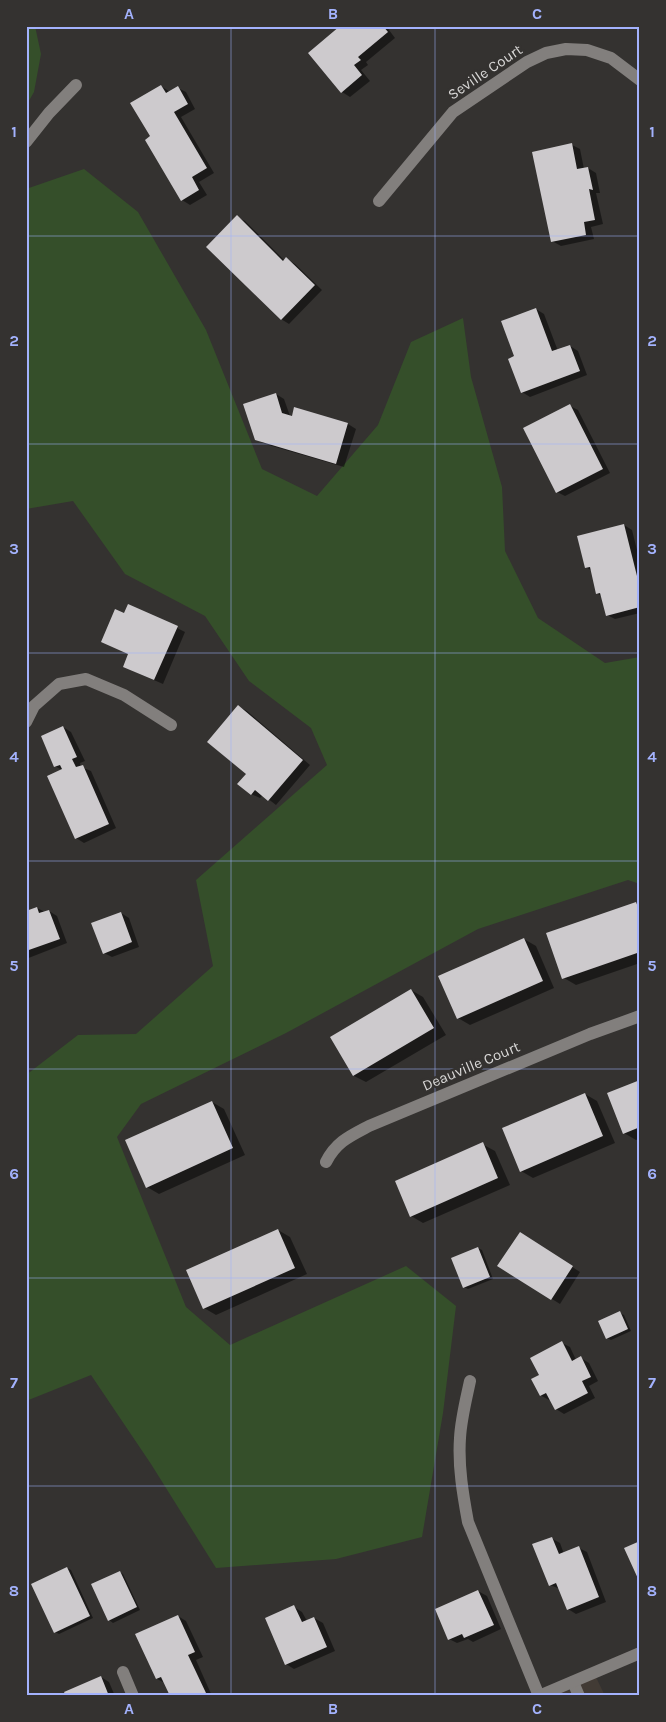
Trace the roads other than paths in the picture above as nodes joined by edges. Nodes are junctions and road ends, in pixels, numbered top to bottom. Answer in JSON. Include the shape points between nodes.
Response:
{"nodes":[{"id":1,"x":640,"y":80,"type":"edge"},
{"id":2,"x":76,"y":85,"type":"dead end"},
{"id":3,"x":26,"y":142,"type":"edge"},
{"id":4,"x":379,"y":200,"type":"dead end"},
{"id":5,"x":26,"y":722,"type":"edge"},
{"id":6,"x":170,"y":725,"type":"dead end"},
{"id":7,"x":640,"y":1016,"type":"edge"},
{"id":8,"x":326,"y":1162,"type":"dead end"},
{"id":9,"x":470,"y":1381,"type":"dead end"},
{"id":10,"x":640,"y":1653,"type":"edge"},
{"id":11,"x":123,"y":1672,"type":"dead end"},
{"id":12,"x":574,"y":1682,"type":"junction"},
{"id":13,"x":133,"y":1696,"type":"edge"},
{"id":14,"x":539,"y":1696,"type":"edge"},
{"id":15,"x":579,"y":1696,"type":"edge"}],
"edges":[{"from":1,"to":4,"type":"street","name":"Seville Court","via":[[612,58],[587,50],[546,52],[453,112]]},
{"from":2,"to":3,"type":"street"},
{"from":5,"to":6,"type":"street","via":[[34,706],[59,684],[86,679],[124,695]]},
{"from":7,"to":8,"type":"street","name":"Deauville Court","via":[[369,1126],[345,1138],[332,1150]]},
{"from":9,"to":14,"type":"street","via":[[460,1438],[461,1478],[468,1522]]},
{"from":10,"to":12,"type":"street"},
{"from":11,"to":13,"type":"street"},
{"from":12,"to":14,"type":"street"},
{"from":12,"to":15,"type":"street"}]}
